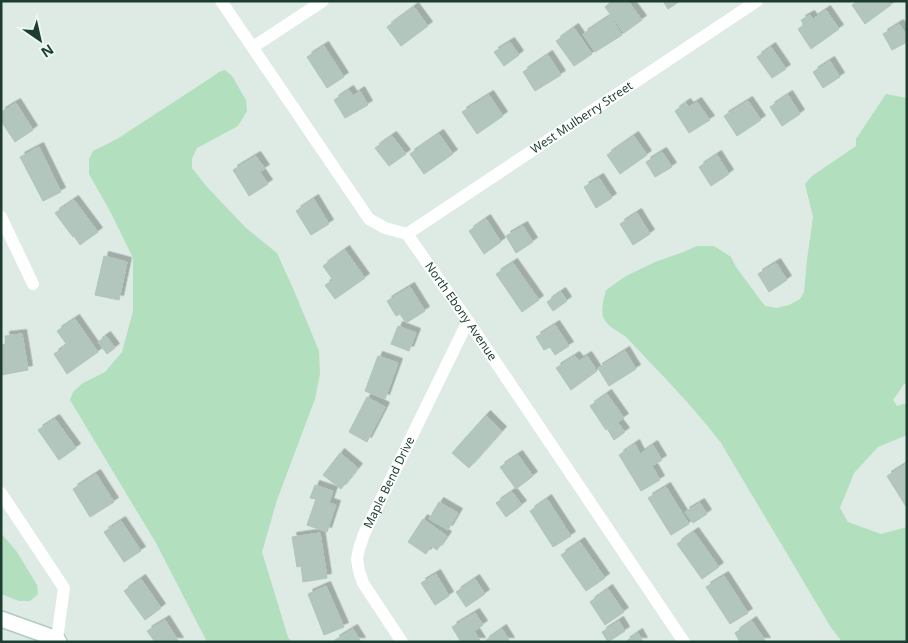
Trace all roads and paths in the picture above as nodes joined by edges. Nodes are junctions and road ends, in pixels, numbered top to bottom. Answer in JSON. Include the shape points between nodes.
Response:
{"nodes":[{"id":1,"x":222,"y":1,"type":"edge"},
{"id":2,"x":323,"y":1,"type":"edge"},
{"id":3,"x":756,"y":1,"type":"edge"},
{"id":4,"x":253,"y":47,"type":"junction"},
{"id":5,"x":1,"y":217,"type":"edge"},
{"id":6,"x":407,"y":234,"type":"junction"},
{"id":7,"x":33,"y":284,"type":"dead end"},
{"id":8,"x":468,"y":321,"type":"junction"},
{"id":9,"x":1,"y":493,"type":"edge"},
{"id":10,"x":1,"y":619,"type":"edge"},
{"id":11,"x":58,"y":640,"type":"edge"},
{"id":12,"x":402,"y":642,"type":"edge"},
{"id":13,"x":684,"y":642,"type":"edge"}],
"edges":[{"from":1,"to":4,"type":"street"},
{"from":2,"to":4,"type":"street"},
{"from":3,"to":6,"type":"street","name":"West Mulberry Street"},
{"from":4,"to":6,"type":"street","via":[[369,219]]},
{"from":5,"to":7,"type":"street"},
{"from":6,"to":8,"type":"street","name":"North Ebony Avenue"},
{"from":8,"to":12,"type":"street","name":"Maple Bend Drive","via":[[364,534],[360,549],[358,571],[363,583]]},
{"from":8,"to":13,"type":"street","name":"North Ebony Avenue"},
{"from":9,"to":11,"type":"street","via":[[64,588]]},
{"from":10,"to":11,"type":"street"}]}
